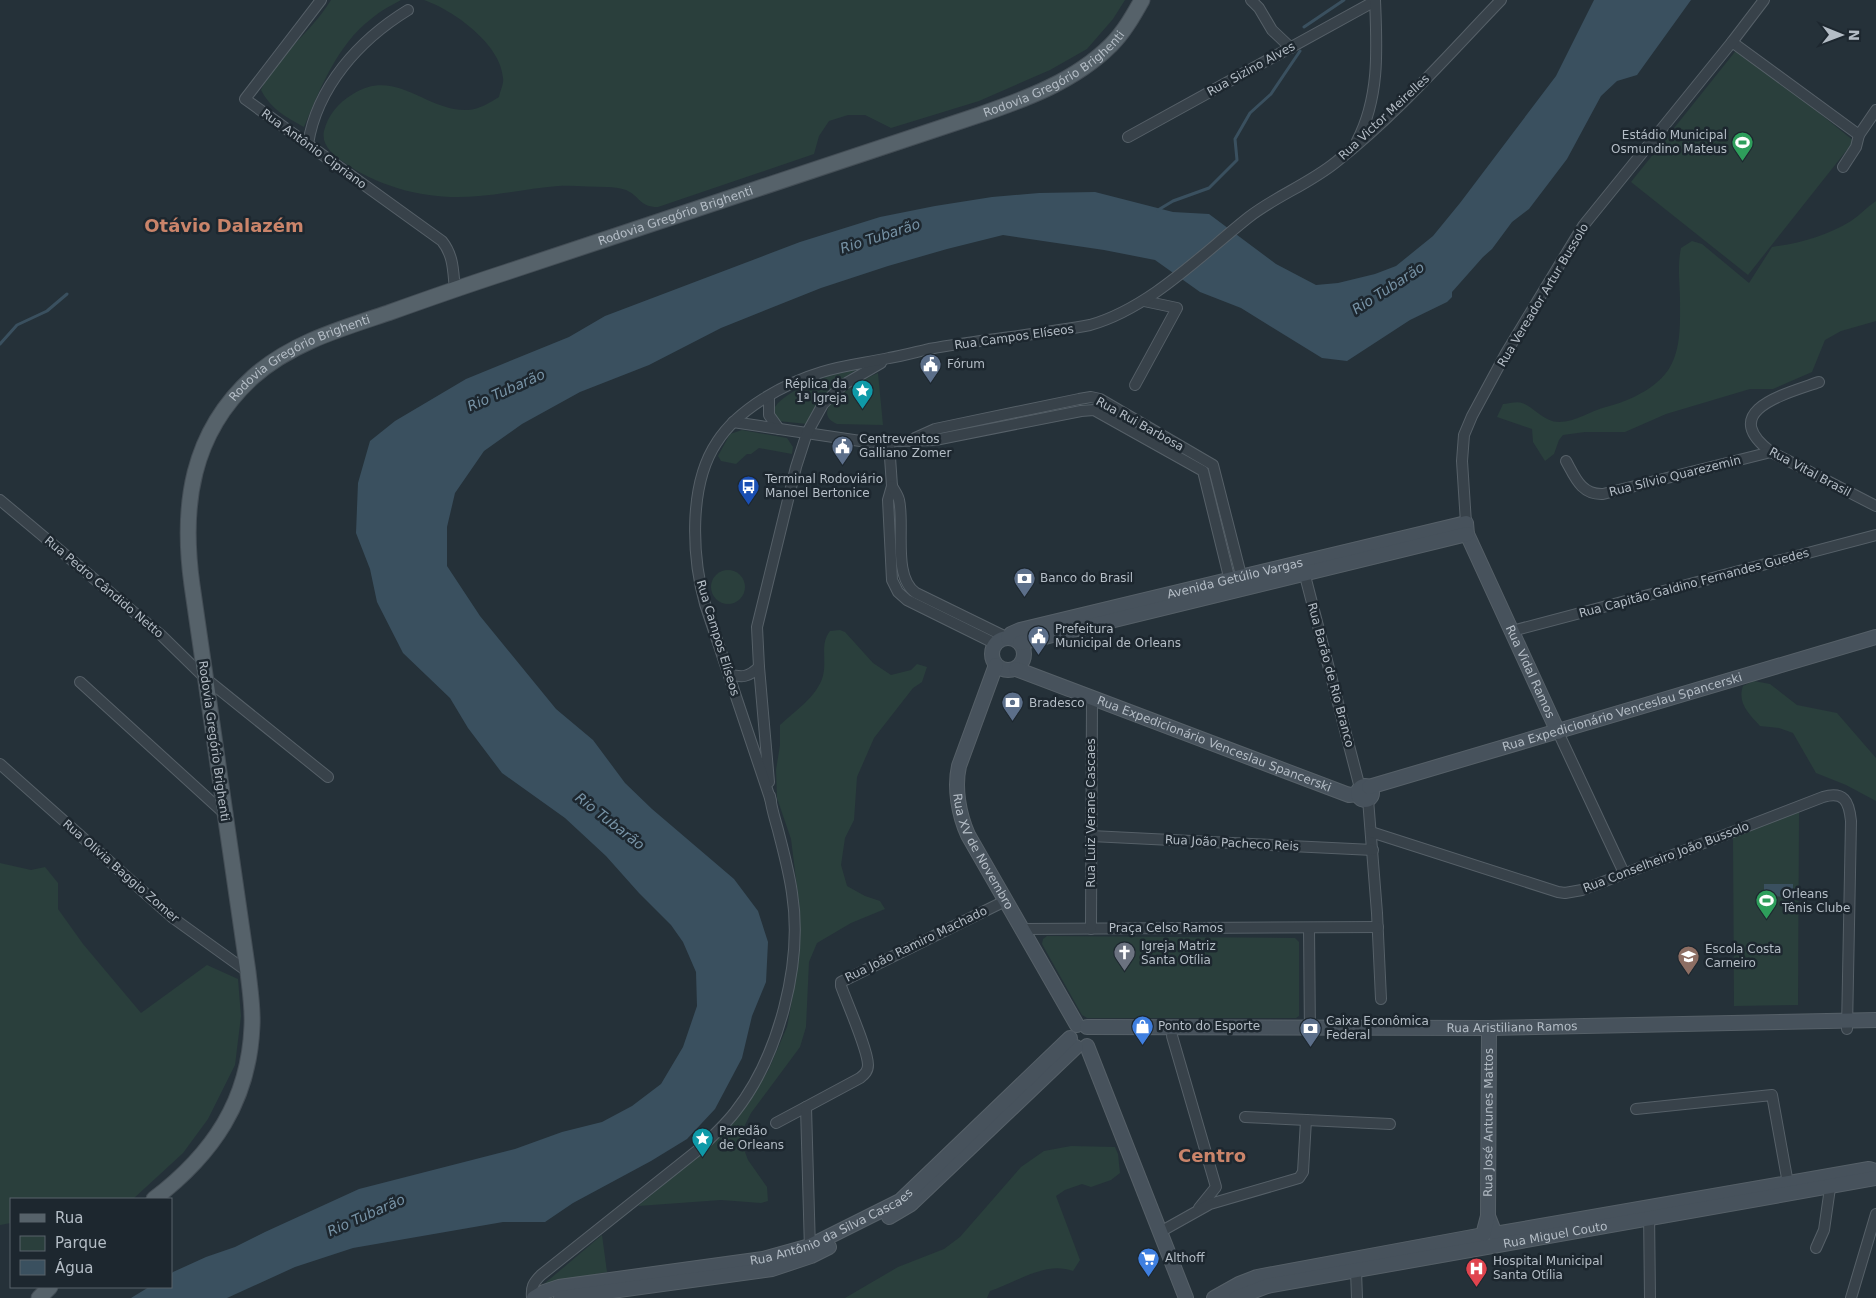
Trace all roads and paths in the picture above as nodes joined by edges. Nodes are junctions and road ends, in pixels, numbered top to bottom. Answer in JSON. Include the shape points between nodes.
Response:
{"nodes":[{"id":1,"x":320,"y":0,"type":"edge"},
{"id":2,"x":1142,"y":0,"type":"edge"},
{"id":3,"x":1251,"y":0,"type":"edge"},
{"id":4,"x":1501,"y":0,"type":"edge"},
{"id":5,"x":1764,"y":0,"type":"edge"},
{"id":6,"x":1375,"y":1,"type":"edge"},
{"id":7,"x":408,"y":10,"type":"dead end"},
{"id":8,"x":1732,"y":42,"type":"junction"},
{"id":9,"x":1291,"y":48,"type":"junction"},
{"id":10,"x":1876,"y":110,"type":"edge"},
{"id":11,"x":1859,"y":135,"type":"junction"},
{"id":12,"x":1128,"y":137,"type":"dead end"},
{"id":13,"x":308,"y":144,"type":"junction"},
{"id":14,"x":1353,"y":148,"type":"junction"},
{"id":15,"x":1843,"y":167,"type":"dead end"},
{"id":16,"x":455,"y":290,"type":"junction"},
{"id":17,"x":1154,"y":294,"type":"joint"},
{"id":18,"x":1144,"y":301,"type":"junction"},
{"id":19,"x":891,"y":358,"type":"junction"},
{"id":20,"x":1818,"y":382,"type":"dead end"},
{"id":21,"x":1135,"y":385,"type":"dead end"},
{"id":22,"x":769,"y":397,"type":"junction"},
{"id":23,"x":1079,"y":399,"type":"junction"},
{"id":24,"x":1030,"y":410,"type":"junction"},
{"id":25,"x":1081,"y":411,"type":"junction"},
{"id":26,"x":1121,"y":411,"type":"junction"},
{"id":27,"x":1033,"y":420,"type":"junction"},
{"id":28,"x":1115,"y":421,"type":"junction"},
{"id":29,"x":733,"y":422,"type":"junction"},
{"id":30,"x":963,"y":424,"type":"junction"},
{"id":31,"x":779,"y":429,"type":"junction"},
{"id":32,"x":1154,"y":430,"type":"junction"},
{"id":33,"x":808,"y":433,"type":"junction"},
{"id":34,"x":965,"y":434,"type":"junction"},
{"id":35,"x":912,"y":440,"type":"junction"},
{"id":36,"x":1148,"y":440,"type":"junction"},
{"id":37,"x":889,"y":443,"type":"junction"},
{"id":38,"x":1181,"y":452,"type":"junction"},
{"id":39,"x":1771,"y":452,"type":"junction"},
{"id":40,"x":1566,"y":461,"type":"dead end"},
{"id":41,"x":892,"y":486,"type":"junction"},
{"id":42,"x":0,"y":500,"type":"edge"},
{"id":43,"x":1222,"y":500,"type":"junction"},
{"id":44,"x":1211,"y":502,"type":"junction"},
{"id":45,"x":1876,"y":506,"type":"edge"},
{"id":46,"x":1466,"y":529,"type":"junction"},
{"id":47,"x":1876,"y":535,"type":"edge"},
{"id":48,"x":1303,"y":568,"type":"junction"},
{"id":49,"x":906,"y":583,"type":"junction"},
{"id":50,"x":1237,"y":584,"type":"junction"},
{"id":51,"x":895,"y":588,"type":"junction"},
{"id":52,"x":960,"y":620,"type":"junction"},
{"id":53,"x":1512,"y":631,"type":"junction"},
{"id":54,"x":1876,"y":637,"type":"edge"},
{"id":55,"x":1008,"y":642,"type":"junction"},
{"id":56,"x":996,"y":665,"type":"junction"},
{"id":57,"x":759,"y":667,"type":"junction"},
{"id":58,"x":1016,"y":669,"type":"junction"},
{"id":59,"x":729,"y":674,"type":"junction"},
{"id":60,"x":205,"y":678,"type":"junction"},
{"id":61,"x":80,"y":682,"type":"dead end"},
{"id":62,"x":1092,"y":698,"type":"junction"},
{"id":63,"x":1558,"y":732,"type":"junction"},
{"id":64,"x":0,"y":764,"type":"edge"},
{"id":65,"x":328,"y":777,"type":"dead end"},
{"id":66,"x":1364,"y":792,"type":"junction"},
{"id":67,"x":771,"y":801,"type":"junction"},
{"id":68,"x":225,"y":814,"type":"junction"},
{"id":69,"x":1371,"y":832,"type":"junction"},
{"id":70,"x":1091,"y":836,"type":"junction"},
{"id":71,"x":1372,"y":850,"type":"junction"},
{"id":72,"x":1624,"y":873,"type":"junction"},
{"id":73,"x":1005,"y":901,"type":"junction"},
{"id":74,"x":1378,"y":927,"type":"junction"},
{"id":75,"x":1310,"y":928,"type":"junction"},
{"id":76,"x":1022,"y":929,"type":"junction"},
{"id":77,"x":1091,"y":929,"type":"junction"},
{"id":78,"x":248,"y":972,"type":"junction"},
{"id":79,"x":1381,"y":999,"type":"dead end"},
{"id":80,"x":1876,"y":1020,"type":"edge"},
{"id":81,"x":1847,"y":1025,"type":"junction"},
{"id":82,"x":1876,"y":1028,"type":"edge"},
{"id":83,"x":1310,"y":1032,"type":"junction"},
{"id":84,"x":1489,"y":1032,"type":"junction"},
{"id":85,"x":1082,"y":1036,"type":"junction"},
{"id":86,"x":1172,"y":1036,"type":"junction"},
{"id":87,"x":806,"y":1107,"type":"junction"},
{"id":88,"x":1636,"y":1109,"type":"dead end"},
{"id":89,"x":1245,"y":1117,"type":"dead end"},
{"id":90,"x":1306,"y":1120,"type":"junction"},
{"id":91,"x":776,"y":1123,"type":"dead end"},
{"id":92,"x":1390,"y":1124,"type":"dead end"},
{"id":93,"x":1876,"y":1171,"type":"edge"},
{"id":94,"x":1876,"y":1178,"type":"edge"},
{"id":95,"x":1830,"y":1188,"type":"junction"},
{"id":96,"x":1789,"y":1189,"type":"junction"},
{"id":97,"x":155,"y":1198,"type":"edge"},
{"id":98,"x":1198,"y":1210,"type":"junction"},
{"id":99,"x":1649,"y":1213,"type":"junction"},
{"id":100,"x":1876,"y":1214,"type":"edge"},
{"id":101,"x":1160,"y":1232,"type":"junction"},
{"id":102,"x":1490,"y":1239,"type":"junction"},
{"id":103,"x":1871,"y":1246,"type":"edge"},
{"id":104,"x":1816,"y":1248,"type":"dead end"},
{"id":105,"x":810,"y":1251,"type":"junction"},
{"id":106,"x":1356,"y":1271,"type":"junction"},
{"id":107,"x":1265,"y":1281,"type":"junction"},
{"id":108,"x":49,"y":1288,"type":"edge"},
{"id":109,"x":604,"y":1290,"type":"edge"},
{"id":110,"x":38,"y":1298,"type":"edge"},
{"id":111,"x":533,"y":1298,"type":"edge"},
{"id":112,"x":561,"y":1298,"type":"edge"},
{"id":113,"x":1186,"y":1298,"type":"edge"},
{"id":114,"x":1214,"y":1298,"type":"edge"},
{"id":115,"x":1236,"y":1298,"type":"edge"},
{"id":116,"x":1357,"y":1298,"type":"edge"},
{"id":117,"x":1650,"y":1298,"type":"edge"},
{"id":118,"x":1851,"y":1298,"type":"edge"}],
"edges":[{"from":1,"to":13,"type":"street","name":"Rua Antônio Cipriano","via":[[245,99]]},
{"from":2,"to":16,"type":"main road","name":"Rodovia Gregório Brighenti","via":[[1122,31],[1099,56],[1037,93]]},
{"from":3,"to":9,"type":"street","via":[[1272,30]]},
{"from":4,"to":14,"type":"street","name":"Rua Victor Meirelles"},
{"from":5,"to":8,"type":"street","name":"Rua Vereador Artur Bussolo"},
{"from":6,"to":9,"type":"street","name":"Rua Sizino Alves"},
{"from":6,"to":14,"type":"street","via":[[1377,56],[1372,97],[1363,129]]},
{"from":7,"to":13,"type":"street","via":[[384,27],[341,68],[313,120]]},
{"from":8,"to":11,"type":"street"},
{"from":8,"to":46,"type":"street","name":"Rua Vereador Artur Bussolo","via":[[1583,226],[1506,353],[1464,435],[1462,461]]},
{"from":9,"to":12,"type":"street","name":"Rua Sizino Alves"},
{"from":10,"to":11,"type":"street"},
{"from":11,"to":15,"type":"street","via":[[1856,147]]},
{"from":13,"to":16,"type":"street","name":"Rua Antônio Cipriano","via":[[442,241],[452,259]]},
{"from":14,"to":17,"type":"street","name":"Rua Victor Meirelles","via":[[1251,216]]},
{"from":16,"to":60,"type":"main road","name":"Rodovia Gregório Brighenti","via":[[304,343],[252,378],[224,410],[202,449],[188,508],[188,549]]},
{"from":17,"to":18,"type":"street","name":"Rua Campos Elíseos"},
{"from":18,"to":19,"type":"street","name":"Rua Campos Elíseos","via":[[1120,315],[1090,325]]},
{"from":18,"to":21,"type":"street","via":[[1177,308]]},
{"from":19,"to":22,"type":"street","name":"Rua Campos Elíseos","via":[[820,372]]},
{"from":19,"to":33,"type":"street","via":[[856,376],[831,395]]},
{"from":20,"to":39,"type":"street","name":"Rua Vital Brasil","via":[[1766,403],[1753,415],[1750,428]]},
{"from":22,"to":29,"type":"street","name":"Rua Campos Elíseos"},
{"from":22,"to":31,"type":"street","via":[[769,415]]},
{"from":23,"to":24,"type":"street","name":"Rua Rui Barbosa"},
{"from":23,"to":25,"type":"street"},
{"from":23,"to":26,"type":"street","name":"Rua Rui Barbosa","via":[[1095,397]]},
{"from":24,"to":27,"type":"street"},
{"from":24,"to":30,"type":"street","name":"Rua Rui Barbosa"},
{"from":25,"to":27,"type":"street","name":"Rua Rui Barbosa"},
{"from":25,"to":28,"type":"street","name":"Rua Rui Barbosa","via":[[1094,410]]},
{"from":26,"to":28,"type":"street"},
{"from":26,"to":32,"type":"street","name":"Rua Rui Barbosa"},
{"from":27,"to":34,"type":"street","name":"Rua Rui Barbosa"},
{"from":28,"to":36,"type":"street","name":"Rua Rui Barbosa"},
{"from":29,"to":31,"type":"street","name":"Rua Rui Barbosa"},
{"from":29,"to":59,"type":"street","name":"Rua Campos Elíseos","via":[[709,455],[701,482],[697,502],[696,549],[703,597]]},
{"from":30,"to":34,"type":"street"},
{"from":30,"to":35,"type":"street","name":"Rua Rui Barbosa","via":[[935,429]]},
{"from":31,"to":33,"type":"street","name":"Rua Rui Barbosa"},
{"from":32,"to":36,"type":"street"},
{"from":32,"to":38,"type":"street","name":"Rua Rui Barbosa"},
{"from":33,"to":37,"type":"street","name":"Rua Rui Barbosa"},
{"from":33,"to":57,"type":"street","via":[[796,467],[759,618]]},
{"from":34,"to":35,"type":"street","name":"Rua Rui Barbosa","via":[[935,440]]},
{"from":35,"to":37,"type":"street","name":"Rua Rui Barbosa"},
{"from":36,"to":38,"type":"street","name":"Rua Rui Barbosa"},
{"from":37,"to":41,"type":"street"},
{"from":38,"to":43,"type":"street","name":"Rua Rui Barbosa","via":[[1213,465]]},
{"from":38,"to":44,"type":"street","name":"Rua Rui Barbosa","via":[[1204,471]]},
{"from":39,"to":40,"type":"street","name":"Rua Sílvio Quarezemin","via":[[1602,494],[1586,491]]},
{"from":39,"to":45,"type":"street","name":"Rua Vital Brasil"},
{"from":41,"to":49,"type":"street","via":[[899,499]]},
{"from":41,"to":51,"type":"street","via":[[888,500]]},
{"from":42,"to":60,"type":"street","name":"Rua Pedro Cândido Netto","via":[[161,635]]},
{"from":43,"to":44,"type":"street"},
{"from":43,"to":50,"type":"street","name":"Rua Rui Barbosa"},
{"from":44,"to":50,"type":"street","name":"Rua Rui Barbosa"},
{"from":46,"to":48,"type":"street","name":"Avenida Getúlio Vargas"},
{"from":46,"to":53,"type":"street","name":"Rua Vidal Ramos"},
{"from":47,"to":53,"type":"street","name":"Rua Capitão Galdino Fernandes Guedes"},
{"from":48,"to":50,"type":"street","name":"Avenida Getúlio Vargas"},
{"from":48,"to":66,"type":"street","name":"Rua Barão de Rio Branco"},
{"from":49,"to":51,"type":"street"},
{"from":49,"to":52,"type":"street","via":[[916,593]]},
{"from":50,"to":55,"type":"street","name":"Avenida Getúlio Vargas"},
{"from":51,"to":52,"type":"street","via":[[907,600]]},
{"from":52,"to":55,"type":"street"},
{"from":53,"to":63,"type":"street","name":"Rua Vidal Ramos"},
{"from":54,"to":63,"type":"street","name":"Rua Expedicionário Venceslau Spancerski"},
{"from":55,"to":56,"type":"street","via":[[992,653]]},
{"from":55,"to":58,"type":"street","via":[[1023,647],[1023,662]]},
{"from":56,"to":58,"type":"street","via":[[1006,670]]},
{"from":56,"to":73,"type":"street","name":"Rua XV de Novembro","via":[[959,766],[957,782],[968,835]]},
{"from":57,"to":59,"type":"street","via":[[744,677]]},
{"from":57,"to":67,"type":"street"},
{"from":58,"to":62,"type":"street","name":"Rua Expedicionário Venceslau Spancerski"},
{"from":59,"to":67,"type":"street","name":"Rua Campos Elíseos"},
{"from":60,"to":65,"type":"street","name":"Rua Pedro Cândido Netto"},
{"from":60,"to":68,"type":"main road","name":"Rodovia Gregório Brighenti"},
{"from":61,"to":68,"type":"street"},
{"from":62,"to":66,"type":"street","name":"Rua Expedicionário Venceslau Spancerski","via":[[1349,795]]},
{"from":62,"to":70,"type":"street","name":"Rua Luiz Verane Cascaes"},
{"from":63,"to":66,"type":"street","name":"Rua Expedicionário Venceslau Spancerski"},
{"from":63,"to":72,"type":"street","name":"Rua Vidal Ramos"},
{"from":64,"to":78,"type":"street","name":"Rua Olívia Baggio Zomer","via":[[173,918]]},
{"from":66,"to":69,"type":"street","name":"Rua Barão de Rio Branco"},
{"from":67,"to":111,"type":"street","via":[[792,892],[795,932],[786,996],[761,1070],[736,1111],[716,1133],[541,1275],[531,1288]]},
{"from":68,"to":78,"type":"main road","name":"Rodovia Gregório Brighenti"},
{"from":69,"to":71,"type":"street","name":"Rua Barão de Rio Branco"},
{"from":69,"to":72,"type":"street","name":"Rua Conselheiro João Bussolo","via":[[1558,892],[1574,892]]},
{"from":70,"to":71,"type":"street","name":"Rua João Pacheco Reis"},
{"from":70,"to":77,"type":"street","name":"Rua Luiz Verane Cascaes"},
{"from":71,"to":74,"type":"street","name":"Rua Barão de Rio Branco"},
{"from":72,"to":81,"type":"street","name":"Rua Conselheiro João Bussolo","via":[[1823,797],[1836,795],[1845,799],[1850,821]]},
{"from":73,"to":76,"type":"street","name":"Rua XV de Novembro"},
{"from":73,"to":87,"type":"street","name":"Rua João Ramiro Machado","via":[[841,982],[868,1068],[860,1078]]},
{"from":74,"to":75,"type":"street","name":"Praça Celso Ramos"},
{"from":74,"to":79,"type":"street","name":"Rua Barão de Rio Branco"},
{"from":75,"to":77,"type":"street","name":"Praça Celso Ramos"},
{"from":75,"to":83,"type":"street"},
{"from":76,"to":77,"type":"street","name":"Praça Celso Ramos"},
{"from":76,"to":85,"type":"street","name":"Rua XV de Novembro"},
{"from":78,"to":97,"type":"main road","name":"Rodovia Gregório Brighenti","via":[[251,1041],[237,1100],[199,1159]]},
{"from":80,"to":81,"type":"street","name":"Rua Aristiliano Ramos"},
{"from":81,"to":82,"type":"street","name":"Rua Aristiliano Ramos"},
{"from":81,"to":84,"type":"street","name":"Rua Aristiliano Ramos"},
{"from":83,"to":84,"type":"street","name":"Rua Aristiliano Ramos"},
{"from":83,"to":85,"type":"street","name":"Rua Aristiliano Ramos"},
{"from":83,"to":86,"type":"street","name":"Rua Aristiliano Ramos"},
{"from":84,"to":102,"type":"street","name":"Rua José Antunes Mattos"},
{"from":85,"to":86,"type":"street","name":"Rua Aristiliano Ramos"},
{"from":85,"to":101,"type":"street","name":"Rua XV de Novembro"},
{"from":85,"to":105,"type":"street","name":"Rua Antônio da Silva Cascaes","via":[[956,1154],[900,1201]]},
{"from":86,"to":98,"type":"street","via":[[1216,1187]]},
{"from":87,"to":91,"type":"street"},
{"from":87,"to":105,"type":"street"},
{"from":88,"to":96,"type":"street","via":[[1772,1095]]},
{"from":89,"to":90,"type":"street"},
{"from":90,"to":92,"type":"street"},
{"from":90,"to":98,"type":"street","via":[[1303,1172],[1299,1178]]},
{"from":93,"to":96,"type":"street","name":"Rua Miguel Couto","via":[[1869,1168]]},
{"from":94,"to":95,"type":"street","name":"Rua Miguel Couto"},
{"from":95,"to":96,"type":"street","name":"Rua Miguel Couto"},
{"from":95,"to":104,"type":"street","via":[[1824,1230]]},
{"from":96,"to":99,"type":"street","name":"Rua Miguel Couto"},
{"from":98,"to":101,"type":"street"},
{"from":99,"to":102,"type":"street","name":"Rua Miguel Couto"},
{"from":99,"to":117,"type":"street"},
{"from":100,"to":103,"type":"street"},
{"from":101,"to":113,"type":"street","name":"Rua XV de Novembro"},
{"from":102,"to":106,"type":"street","name":"Rua Miguel Couto"},
{"from":102,"to":107,"type":"street","name":"Rua Miguel Couto"},
{"from":103,"to":118,"type":"street"},
{"from":105,"to":109,"type":"street","name":"Rua Antônio da Silva Cascaes"},
{"from":106,"to":107,"type":"street","name":"Rua Miguel Couto"},
{"from":106,"to":116,"type":"street"},
{"from":107,"to":114,"type":"street","name":"Rua Miguel Couto","via":[[1239,1284]]},
{"from":107,"to":115,"type":"street","name":"Rua Miguel Couto"},
{"from":108,"to":110,"type":"main road"},
{"from":109,"to":111,"type":"street","name":"Rua Antônio da Silva Cascaes","via":[[559,1287]]},
{"from":109,"to":112,"type":"street","name":"Rua Antônio da Silva Cascaes"}]}
